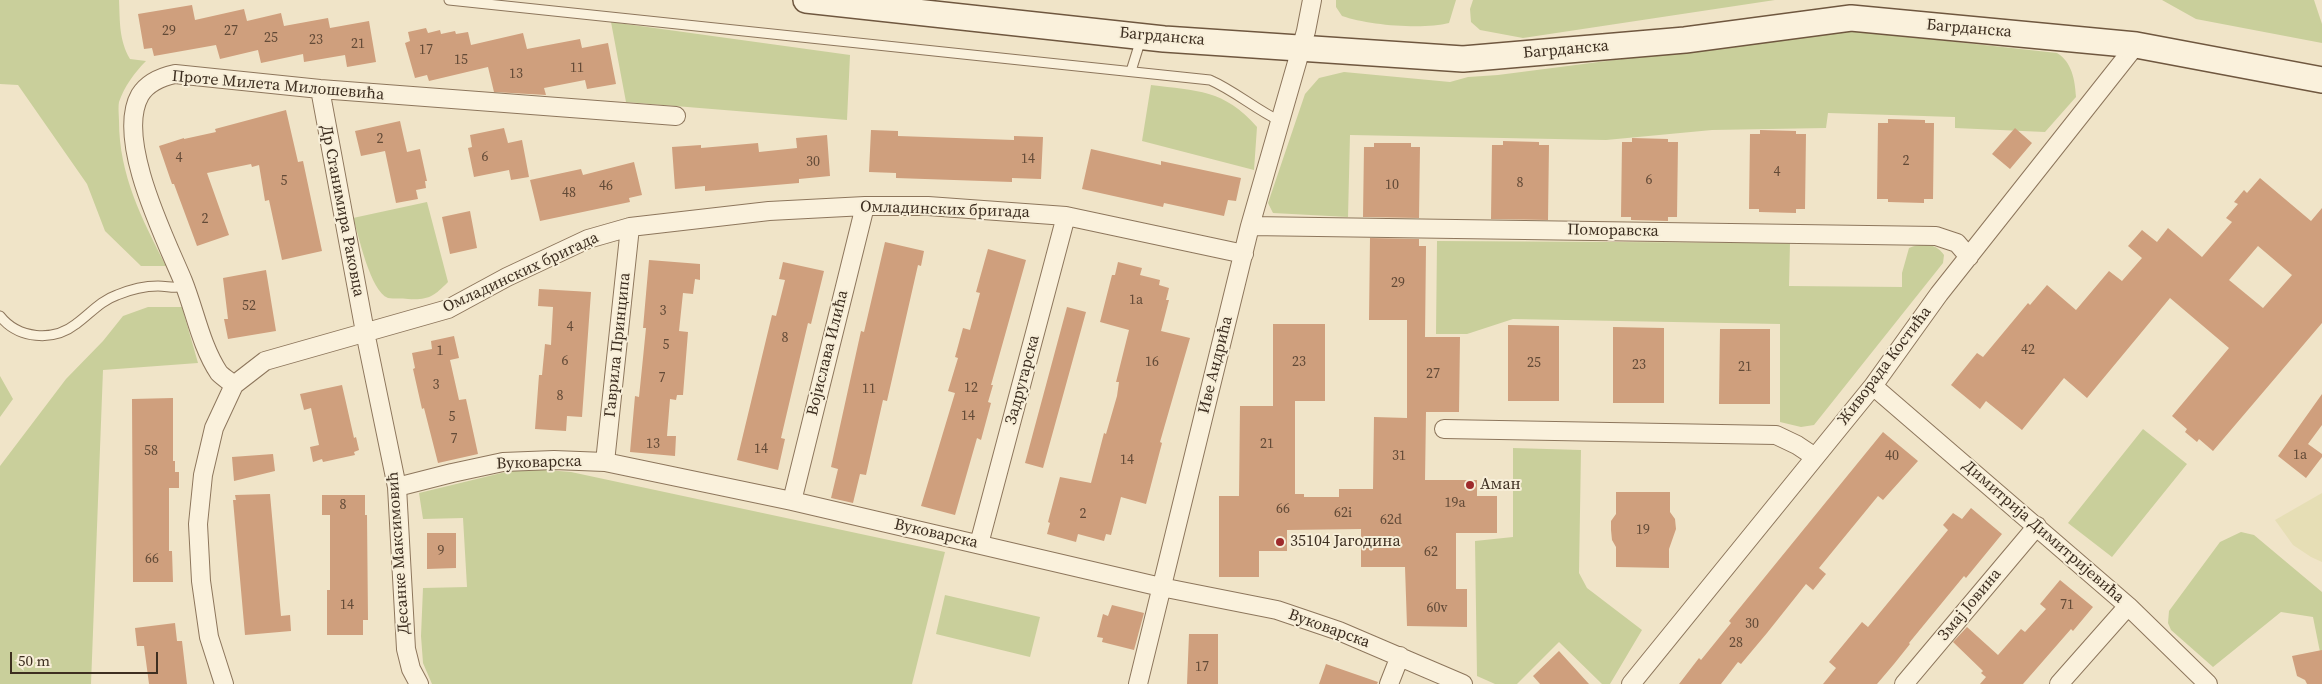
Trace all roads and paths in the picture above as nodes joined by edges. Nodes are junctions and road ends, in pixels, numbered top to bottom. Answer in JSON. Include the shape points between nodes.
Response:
{"nodes":[{"id":1,"x":449,"y":0,"type":"edge"},
{"id":2,"x":806,"y":0,"type":"edge"},
{"id":3,"x":1312,"y":0,"type":"edge"},
{"id":4,"x":474,"y":1,"type":"edge"},
{"id":5,"x":533,"y":4,"type":"edge"},
{"id":6,"x":1142,"y":36,"type":"junction"},
{"id":7,"x":2136,"y":45,"type":"junction"},
{"id":8,"x":1301,"y":48,"type":"junction"},
{"id":9,"x":1131,"y":72,"type":"junction"},
{"id":10,"x":2322,"y":80,"type":"edge"},
{"id":11,"x":320,"y":90,"type":"junction"},
{"id":12,"x":676,"y":116,"type":"dead end"},
{"id":13,"x":1280,"y":121,"type":"junction"},
{"id":14,"x":865,"y":206,"type":"junction"},
{"id":15,"x":1066,"y":216,"type":"junction"},
{"id":16,"x":1250,"y":226,"type":"junction"},
{"id":17,"x":630,"y":227,"type":"junction"},
{"id":18,"x":1244,"y":254,"type":"junction"},
{"id":19,"x":1969,"y":257,"type":"junction"},
{"id":20,"x":185,"y":286,"type":"junction"},
{"id":21,"x":0,"y":316,"type":"edge"},
{"id":22,"x":365,"y":332,"type":"junction"},
{"id":23,"x":234,"y":385,"type":"junction"},
{"id":24,"x":1873,"y":386,"type":"junction"},
{"id":25,"x":1444,"y":429,"type":"dead end"},
{"id":26,"x":1815,"y":457,"type":"junction"},
{"id":27,"x":606,"y":462,"type":"junction"},
{"id":28,"x":398,"y":487,"type":"junction"},
{"id":29,"x":792,"y":501,"type":"junction"},
{"id":30,"x":2037,"y":526,"type":"junction"},
{"id":31,"x":979,"y":544,"type":"junction"},
{"id":32,"x":1161,"y":587,"type":"junction"},
{"id":33,"x":2128,"y":606,"type":"junction"},
{"id":34,"x":1400,"y":656,"type":"junction"},
{"id":35,"x":224,"y":684,"type":"edge"},
{"id":36,"x":419,"y":684,"type":"edge"},
{"id":37,"x":1138,"y":684,"type":"edge"},
{"id":38,"x":1389,"y":684,"type":"edge"},
{"id":39,"x":1463,"y":684,"type":"edge"},
{"id":40,"x":1631,"y":684,"type":"edge"},
{"id":41,"x":1904,"y":684,"type":"edge"},
{"id":42,"x":2060,"y":684,"type":"edge"},
{"id":43,"x":2208,"y":684,"type":"edge"}],
"edges":[{"from":1,"to":4,"type":"lane"},
{"from":2,"to":6,"type":"main road","name":"Багрданска"},
{"from":3,"to":8,"type":"street","name":"Иве Андрића"},
{"from":4,"to":5,"type":"lane"},
{"from":5,"to":9,"type":"lane"},
{"from":6,"to":8,"type":"main road","name":"Багрданска"},
{"from":6,"to":9,"type":"lane"},
{"from":7,"to":8,"type":"main road","name":"Багрданска","via":[[1851,18],[1685,40],[1463,59]]},
{"from":7,"to":10,"type":"main road","name":"Багрданска"},
{"from":7,"to":19,"type":"street","name":"Живорада Костића"},
{"from":8,"to":13,"type":"street","name":"Иве Андрића"},
{"from":9,"to":13,"type":"lane","via":[[1210,80],[1229,88]]},
{"from":11,"to":12,"type":"street","name":"Проте Милета Милошевића"},
{"from":11,"to":20,"type":"street","name":"Проте Милета Милошевића","via":[[175,74],[160,77],[140,96],[133,132],[136,160]]},
{"from":11,"to":22,"type":"street","name":"Др Станимира Раковца"},
{"from":13,"to":16,"type":"street","name":"Иве Андрића"},
{"from":14,"to":15,"type":"street","name":"Омладинских бригада","via":[[928,206]]},
{"from":14,"to":17,"type":"street","name":"Омладинских бригада","via":[[769,211]]},
{"from":14,"to":29,"type":"street","name":"Војислава Илића"},
{"from":15,"to":18,"type":"street","name":"Омладинских бригада"},
{"from":15,"to":31,"type":"street","name":"Задругарска"},
{"from":16,"to":18,"type":"street","name":"Иве Андрића"},
{"from":16,"to":19,"type":"street","name":"Поморавска","via":[[1936,236],[1957,244]]},
{"from":17,"to":22,"type":"street","name":"Омладинских бригада","via":[[588,239],[448,309]]},
{"from":17,"to":27,"type":"street","name":"Гаврила Принципа"},
{"from":18,"to":32,"type":"street","name":"Иве Андрића"},
{"from":19,"to":24,"type":"street","name":"Живорада Костића"},
{"from":20,"to":21,"type":"lane","via":[[158,286],[116,295],[99,304],[75,326],[45,336],[20,332]]},
{"from":20,"to":23,"type":"street","name":"Проте Милета Милошевића","via":[[201,335],[220,374]]},
{"from":22,"to":23,"type":"street","name":"Омладинских бригада","via":[[265,361]]},
{"from":22,"to":28,"type":"street","name":"Десанке Максимовић"},
{"from":23,"to":35,"type":"street","name":"Омладинских бригада","via":[[214,428],[203,476],[198,524],[201,581],[209,637]]},
{"from":24,"to":26,"type":"street","name":"Живорада Костића"},
{"from":24,"to":30,"type":"street","name":"Димитрија Димитријевића"},
{"from":25,"to":26,"type":"street","via":[[1776,435]]},
{"from":26,"to":40,"type":"street","name":"Живорада Костића"},
{"from":27,"to":28,"type":"street","name":"Вуковарска","via":[[503,462]]},
{"from":27,"to":29,"type":"street","name":"Вуковарска"},
{"from":28,"to":36,"type":"street","name":"Десанке Максимовић","via":[[406,649]]},
{"from":29,"to":31,"type":"street","name":"Вуковарска"},
{"from":30,"to":33,"type":"street","name":"Димитрија Димитријевића"},
{"from":30,"to":41,"type":"street","name":"Змај Јовина"},
{"from":31,"to":32,"type":"street","name":"Вуковарска"},
{"from":32,"to":34,"type":"street","name":"Вуковарска","via":[[1277,610]]},
{"from":32,"to":37,"type":"street","name":"Иве Андрића"},
{"from":33,"to":42,"type":"street"},
{"from":33,"to":43,"type":"street","name":"Димитрија Димитријевића"},
{"from":34,"to":38,"type":"street"},
{"from":34,"to":39,"type":"street","name":"Вуковарска"}]}
